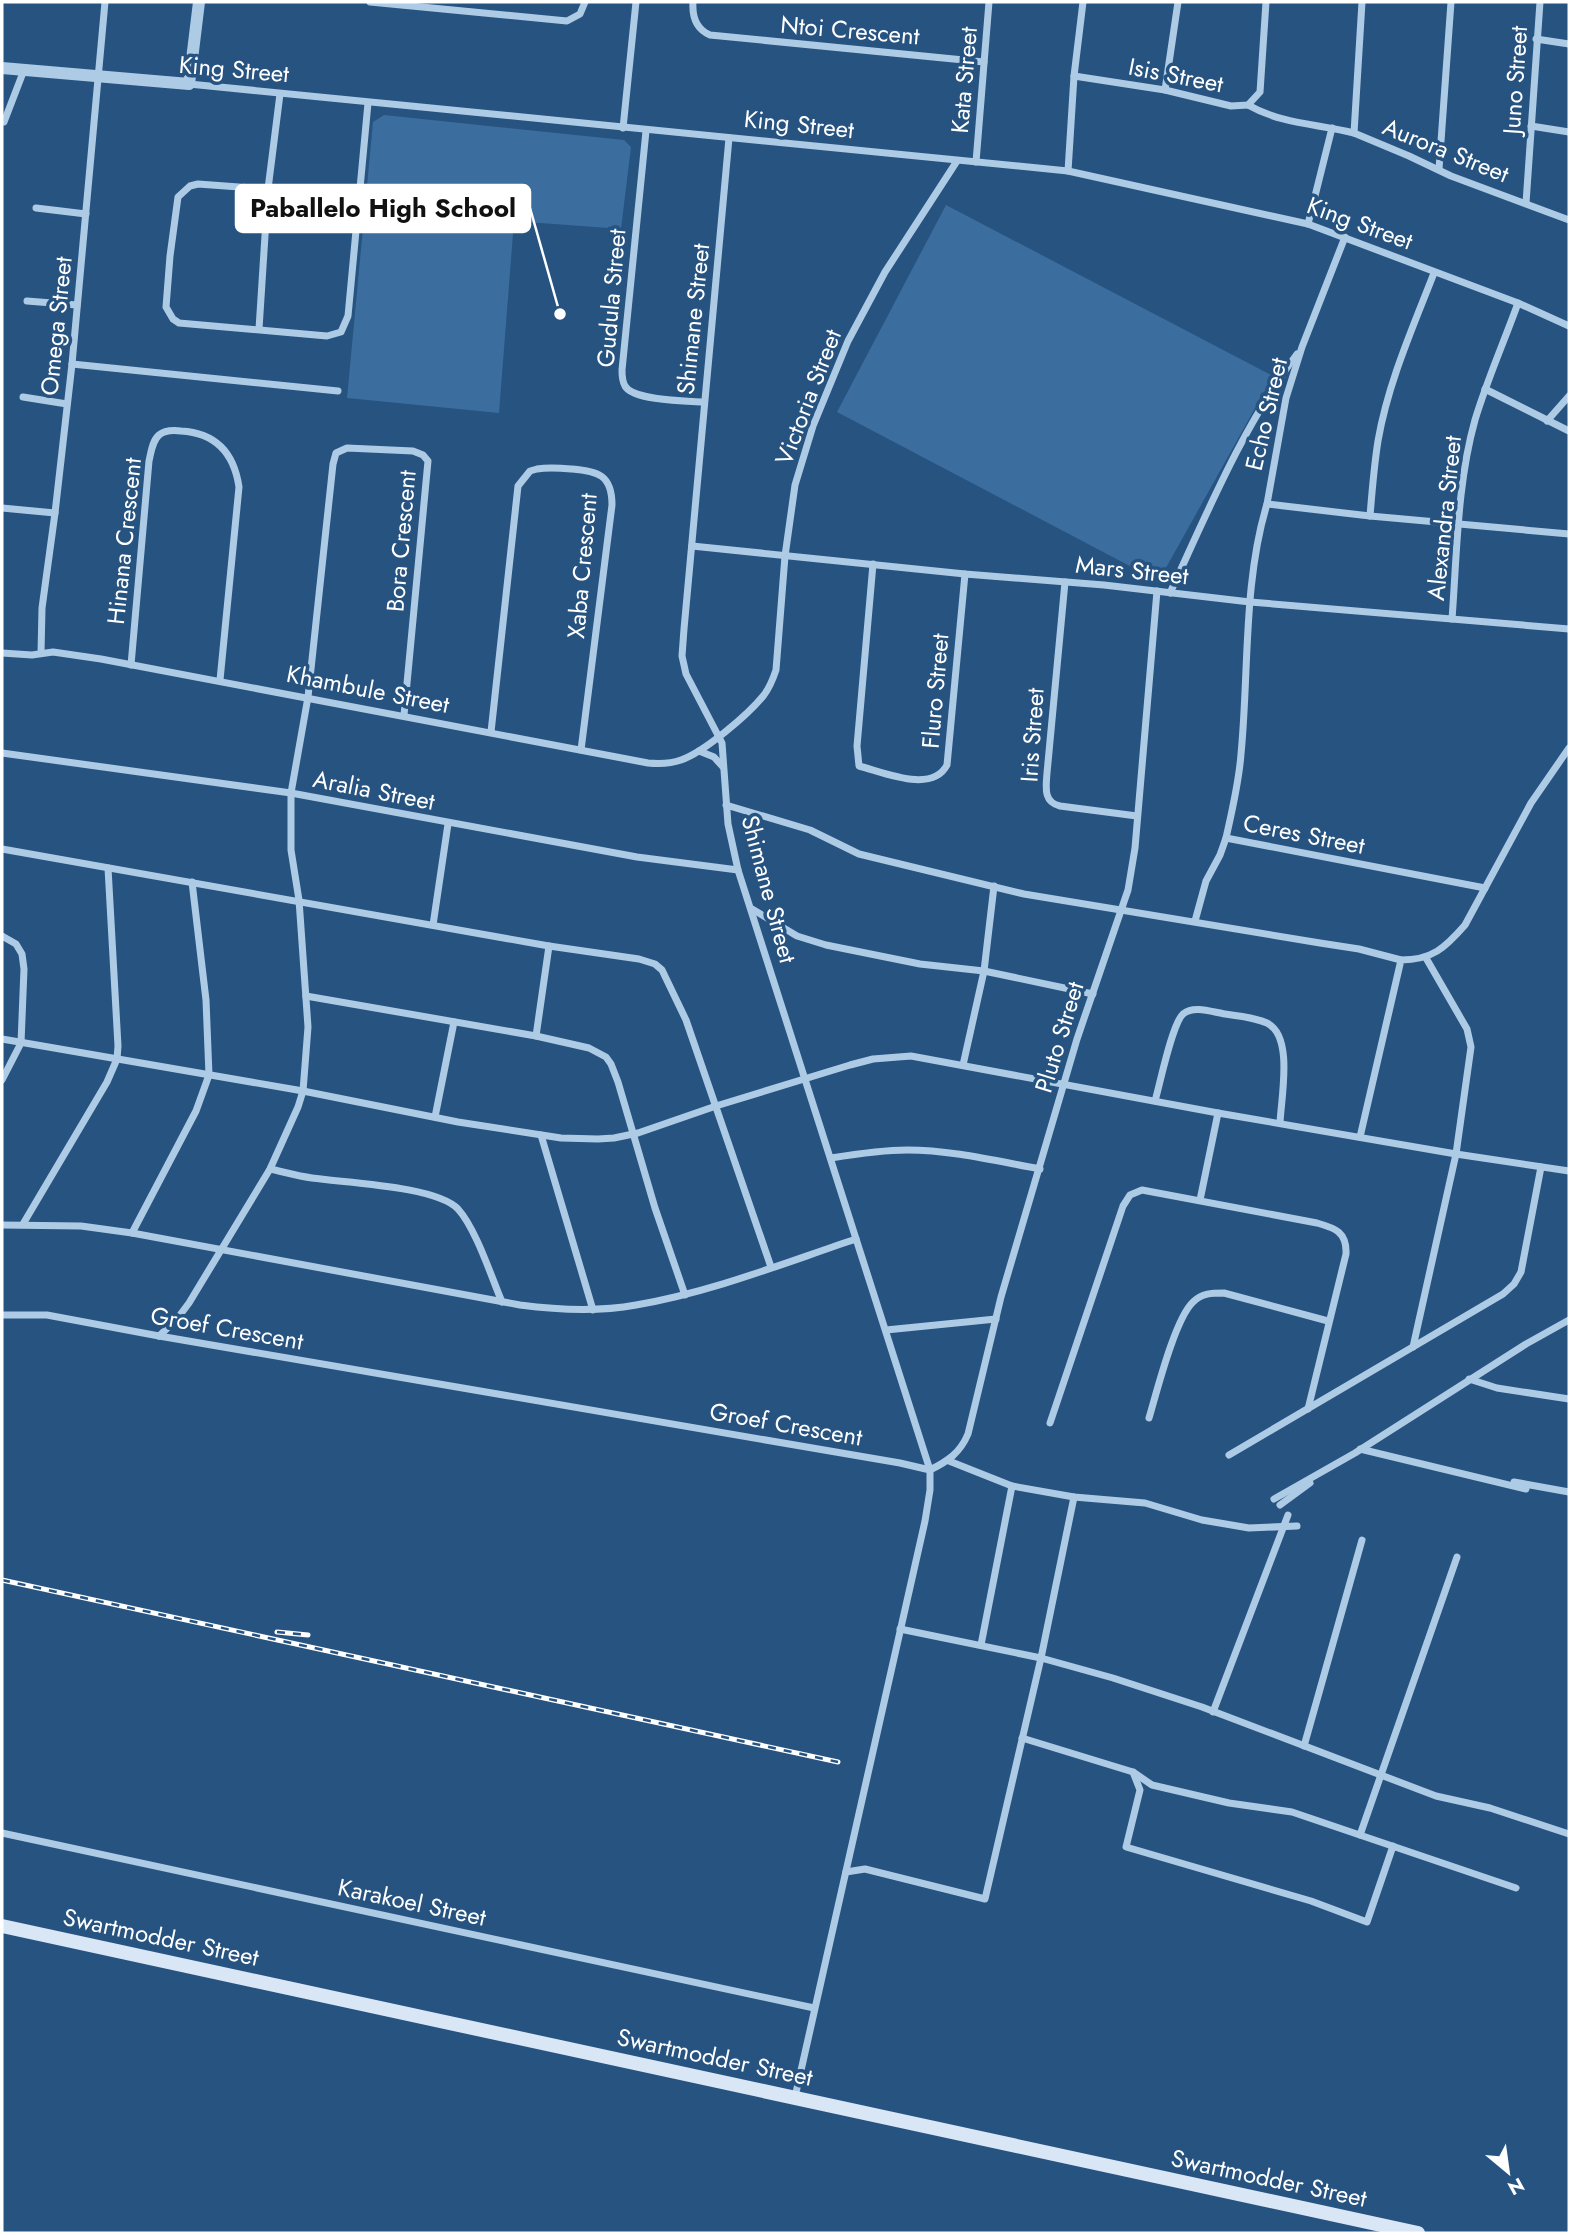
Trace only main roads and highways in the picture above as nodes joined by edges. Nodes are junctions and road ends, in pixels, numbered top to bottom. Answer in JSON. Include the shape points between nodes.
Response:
{"nodes":[{"id":1,"x":2,"y":1926,"type":"edge"},
{"id":2,"x":1418,"y":2233,"type":"edge"}],
"edges":[{"from":1,"to":2,"type":"main road","name":"Swartmodder Street"}]}
